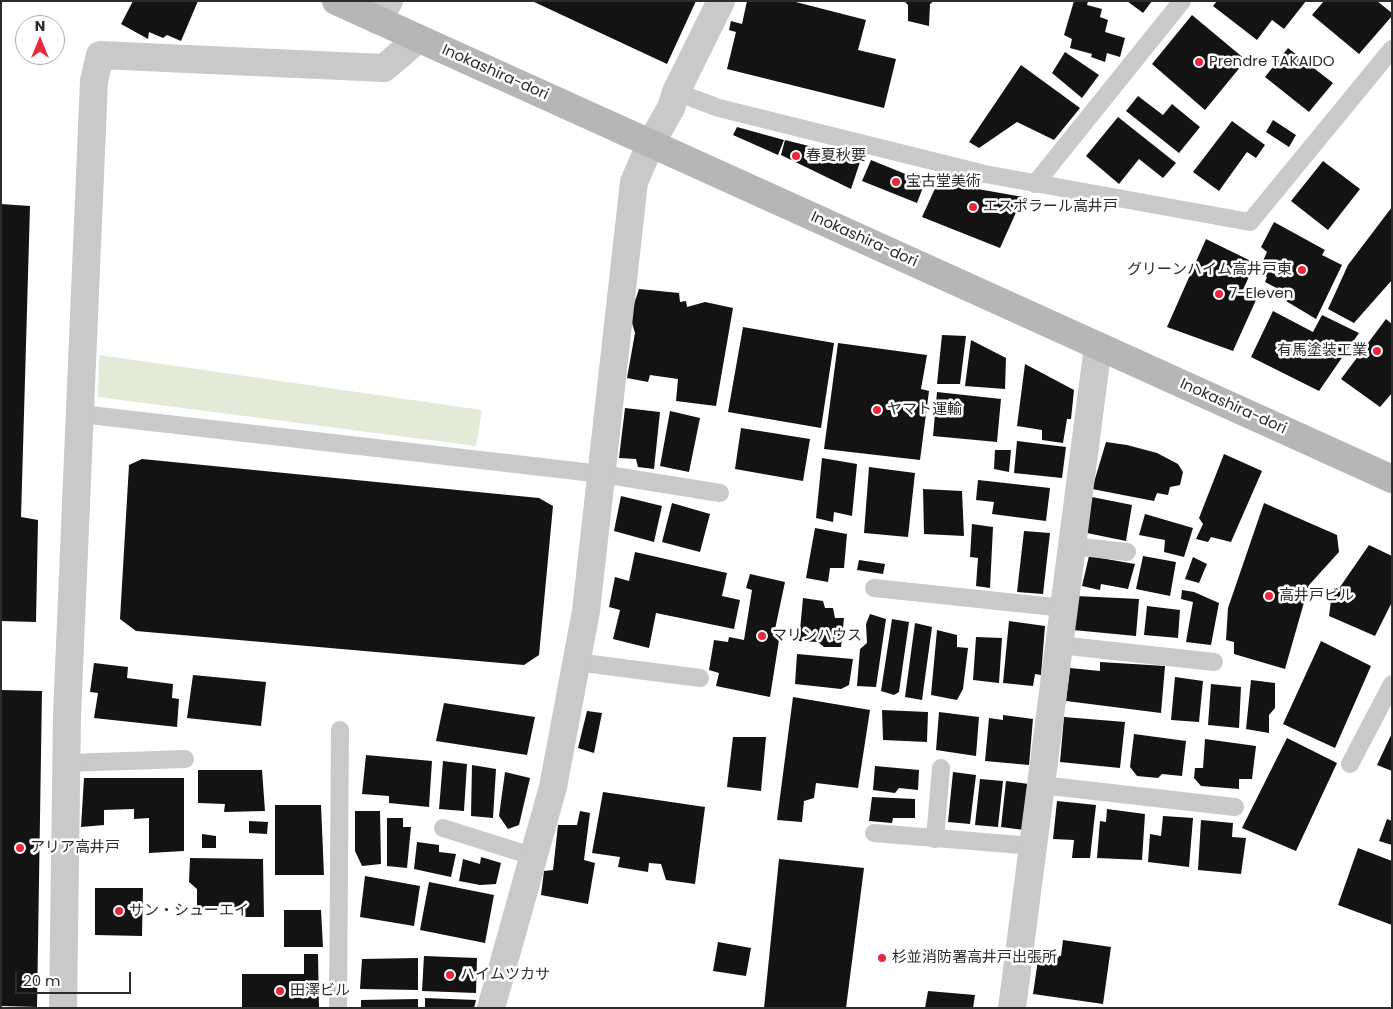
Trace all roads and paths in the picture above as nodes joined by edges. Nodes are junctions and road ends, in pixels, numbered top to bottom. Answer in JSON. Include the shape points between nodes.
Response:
{"nodes":[{"id":1,"x":336,"y":1,"type":"edge"},
{"id":2,"x":721,"y":1,"type":"edge"},
{"id":3,"x":1182,"y":1,"type":"edge"},
{"id":4,"x":383,"y":10,"type":"edge"},
{"id":5,"x":418,"y":38,"type":"junction"},
{"id":6,"x":1392,"y":49,"type":"edge"},
{"id":7,"x":676,"y":92,"type":"junction"},
{"id":8,"x":651,"y":143,"type":"junction"},
{"id":9,"x":1035,"y":184,"type":"junction"},
{"id":10,"x":1098,"y":346,"type":"junction"},
{"id":11,"x":81,"y":414,"type":"junction"},
{"id":12,"x":602,"y":474,"type":"junction"},
{"id":13,"x":1392,"y":479,"type":"edge"},
{"id":14,"x":720,"y":493,"type":"dead end"},
{"id":15,"x":1072,"y":546,"type":"junction"},
{"id":16,"x":1127,"y":552,"type":"dead end"},
{"id":17,"x":874,"y":588,"type":"dead end"},
{"id":18,"x":1064,"y":608,"type":"junction"},
{"id":19,"x":1059,"y":645,"type":"junction"},
{"id":20,"x":576,"y":662,"type":"junction"},
{"id":21,"x":1214,"y":662,"type":"dead end"},
{"id":22,"x":700,"y":678,"type":"dead end"},
{"id":23,"x":1392,"y":684,"type":"edge"},
{"id":24,"x":340,"y":730,"type":"dead end"},
{"id":25,"x":185,"y":759,"type":"dead end"},
{"id":26,"x":67,"y":763,"type":"junction"},
{"id":27,"x":1350,"y":764,"type":"dead end"},
{"id":28,"x":941,"y":768,"type":"dead end"},
{"id":29,"x":1041,"y":785,"type":"junction"},
{"id":30,"x":1235,"y":807,"type":"dead end"},
{"id":31,"x":443,"y":828,"type":"dead end"},
{"id":32,"x":874,"y":833,"type":"dead end"},
{"id":33,"x":935,"y":839,"type":"junction"},
{"id":34,"x":1033,"y":846,"type":"junction"},
{"id":35,"x":534,"y":856,"type":"junction"},
{"id":36,"x":63,"y":1008,"type":"edge"},
{"id":37,"x":338,"y":1008,"type":"edge"},
{"id":38,"x":491,"y":1008,"type":"edge"},
{"id":39,"x":1012,"y":1008,"type":"edge"}],
"edges":[{"from":1,"to":4,"type":"main road","name":"Inokashira-dori"},
{"from":2,"to":7,"type":"street"},
{"from":3,"to":9,"type":"lane"},
{"from":4,"to":5,"type":"main road","name":"Inokashira-dori"},
{"from":5,"to":8,"type":"main road","name":"Inokashira-dori"},
{"from":5,"to":11,"type":"street","via":[[384,68],[100,55],[94,81]]},
{"from":6,"to":9,"type":"lane","via":[[1250,222]]},
{"from":7,"to":8,"type":"street","via":[[671,108]]},
{"from":7,"to":9,"type":"lane","via":[[719,108]]},
{"from":8,"to":10,"type":"main road","name":"Inokashira-dori"},
{"from":8,"to":12,"type":"street","via":[[634,182]]},
{"from":10,"to":13,"type":"main road","name":"Inokashira-dori"},
{"from":10,"to":15,"type":"street"},
{"from":11,"to":12,"type":"lane"},
{"from":11,"to":26,"type":"street"},
{"from":12,"to":14,"type":"lane"},
{"from":12,"to":20,"type":"street","via":[[586,611]]},
{"from":15,"to":16,"type":"lane"},
{"from":15,"to":18,"type":"street"},
{"from":17,"to":18,"type":"lane"},
{"from":18,"to":19,"type":"street"},
{"from":19,"to":21,"type":"lane"},
{"from":19,"to":29,"type":"street"},
{"from":20,"to":22,"type":"lane"},
{"from":20,"to":35,"type":"street","via":[[553,787]]},
{"from":23,"to":27,"type":"lane"},
{"from":24,"to":37,"type":"lane"},
{"from":25,"to":26,"type":"lane"},
{"from":26,"to":36,"type":"street"},
{"from":28,"to":33,"type":"lane"},
{"from":29,"to":30,"type":"lane"},
{"from":29,"to":34,"type":"street"},
{"from":31,"to":35,"type":"lane"},
{"from":32,"to":33,"type":"lane"},
{"from":33,"to":34,"type":"lane"},
{"from":34,"to":39,"type":"street"},
{"from":35,"to":38,"type":"street"}]}
